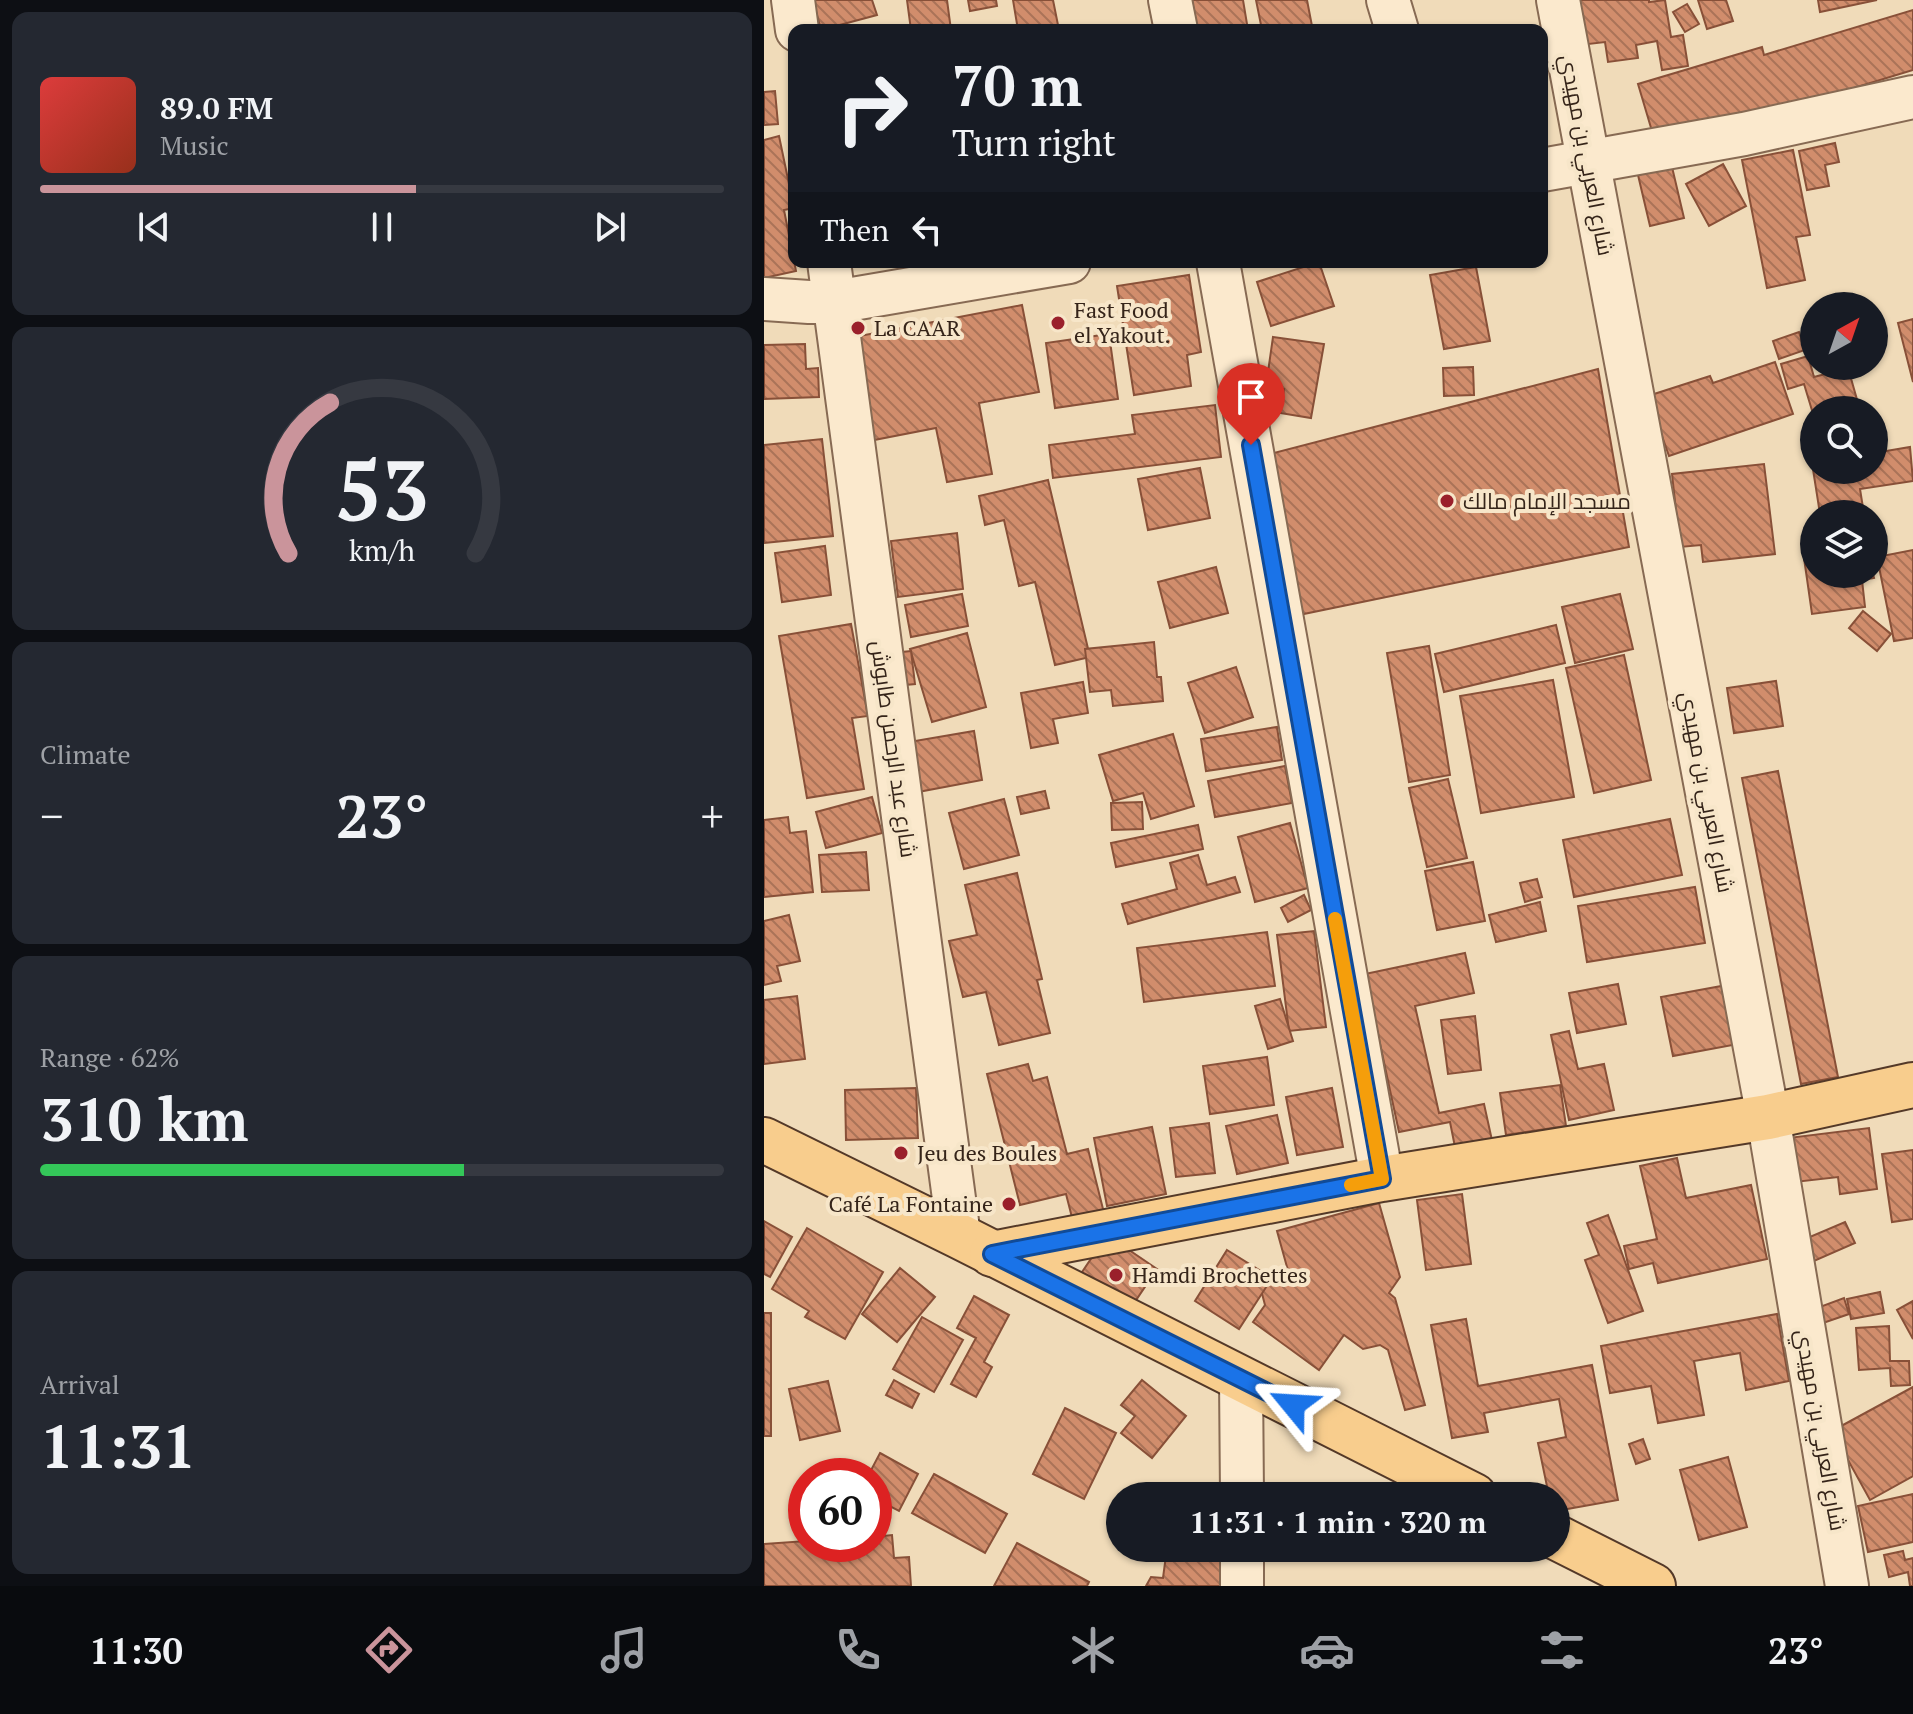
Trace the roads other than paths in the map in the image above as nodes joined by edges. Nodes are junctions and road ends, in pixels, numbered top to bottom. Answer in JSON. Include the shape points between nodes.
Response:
{"nodes":[{"id":1,"x":793,"y":0,"type":"edge"},
{"id":2,"x":1170,"y":0,"type":"edge"},
{"id":3,"x":1388,"y":0,"type":"edge"},
{"id":4,"x":1558,"y":0,"type":"edge"},
{"id":5,"x":796,"y":24,"type":"edge"},
{"id":6,"x":1175,"y":24,"type":"edge"},
{"id":7,"x":1395,"y":24,"type":"edge"},
{"id":8,"x":1913,"y":97,"type":"edge"},
{"id":9,"x":1589,"y":161,"type":"junction"},
{"id":10,"x":1548,"y":169,"type":"edge"},
{"id":11,"x":998,"y":268,"type":"edge"},
{"id":12,"x":1219,"y":268,"type":"edge"},
{"id":13,"x":832,"y":282,"type":"edge"},
{"id":14,"x":764,"y":299,"type":"edge"},
{"id":15,"x":1913,"y":1085,"type":"edge"},
{"id":16,"x":1768,"y":1117,"type":"junction"},
{"id":17,"x":764,"y":1140,"type":"edge"},
{"id":18,"x":1382,"y":1179,"type":"junction"},
{"id":19,"x":975,"y":1245,"type":"junction"},
{"id":20,"x":1241,"y":1379,"type":"junction"},
{"id":21,"x":1242,"y":1482,"type":"edge"},
{"id":22,"x":1446,"y":1482,"type":"edge"},
{"id":23,"x":1570,"y":1545,"type":"edge"},
{"id":24,"x":1242,"y":1562,"type":"edge"},
{"id":25,"x":1635,"y":1582,"type":"edge"},
{"id":26,"x":1242,"y":1586,"type":"edge"},
{"id":27,"x":1847,"y":1586,"type":"edge"}],
"edges":[{"from":1,"to":5,"type":"street"},
{"from":2,"to":6,"type":"street"},
{"from":3,"to":7,"type":"street"},
{"from":4,"to":9,"type":"street","name":"شارع العربي بن مهيدي"},
{"from":8,"to":9,"type":"street"},
{"from":9,"to":10,"type":"street"},
{"from":9,"to":16,"type":"street","name":"شارع العربي بن مهيدي"},
{"from":11,"to":13,"type":"street"},
{"from":12,"to":18,"type":"street"},
{"from":13,"to":14,"type":"street","via":[[809,302]]},
{"from":13,"to":19,"type":"street","name":"شارع عبد الرحمن طابوش"},
{"from":15,"to":16,"type":"main road"},
{"from":16,"to":18,"type":"main road"},
{"from":16,"to":27,"type":"street","name":"شارع العربي بن مهيدي"},
{"from":17,"to":19,"type":"main road"},
{"from":18,"to":19,"type":"main road"},
{"from":19,"to":20,"type":"main road"},
{"from":20,"to":21,"type":"street"},
{"from":20,"to":22,"type":"main road"},
{"from":23,"to":25,"type":"main road"},
{"from":24,"to":26,"type":"street"}]}
